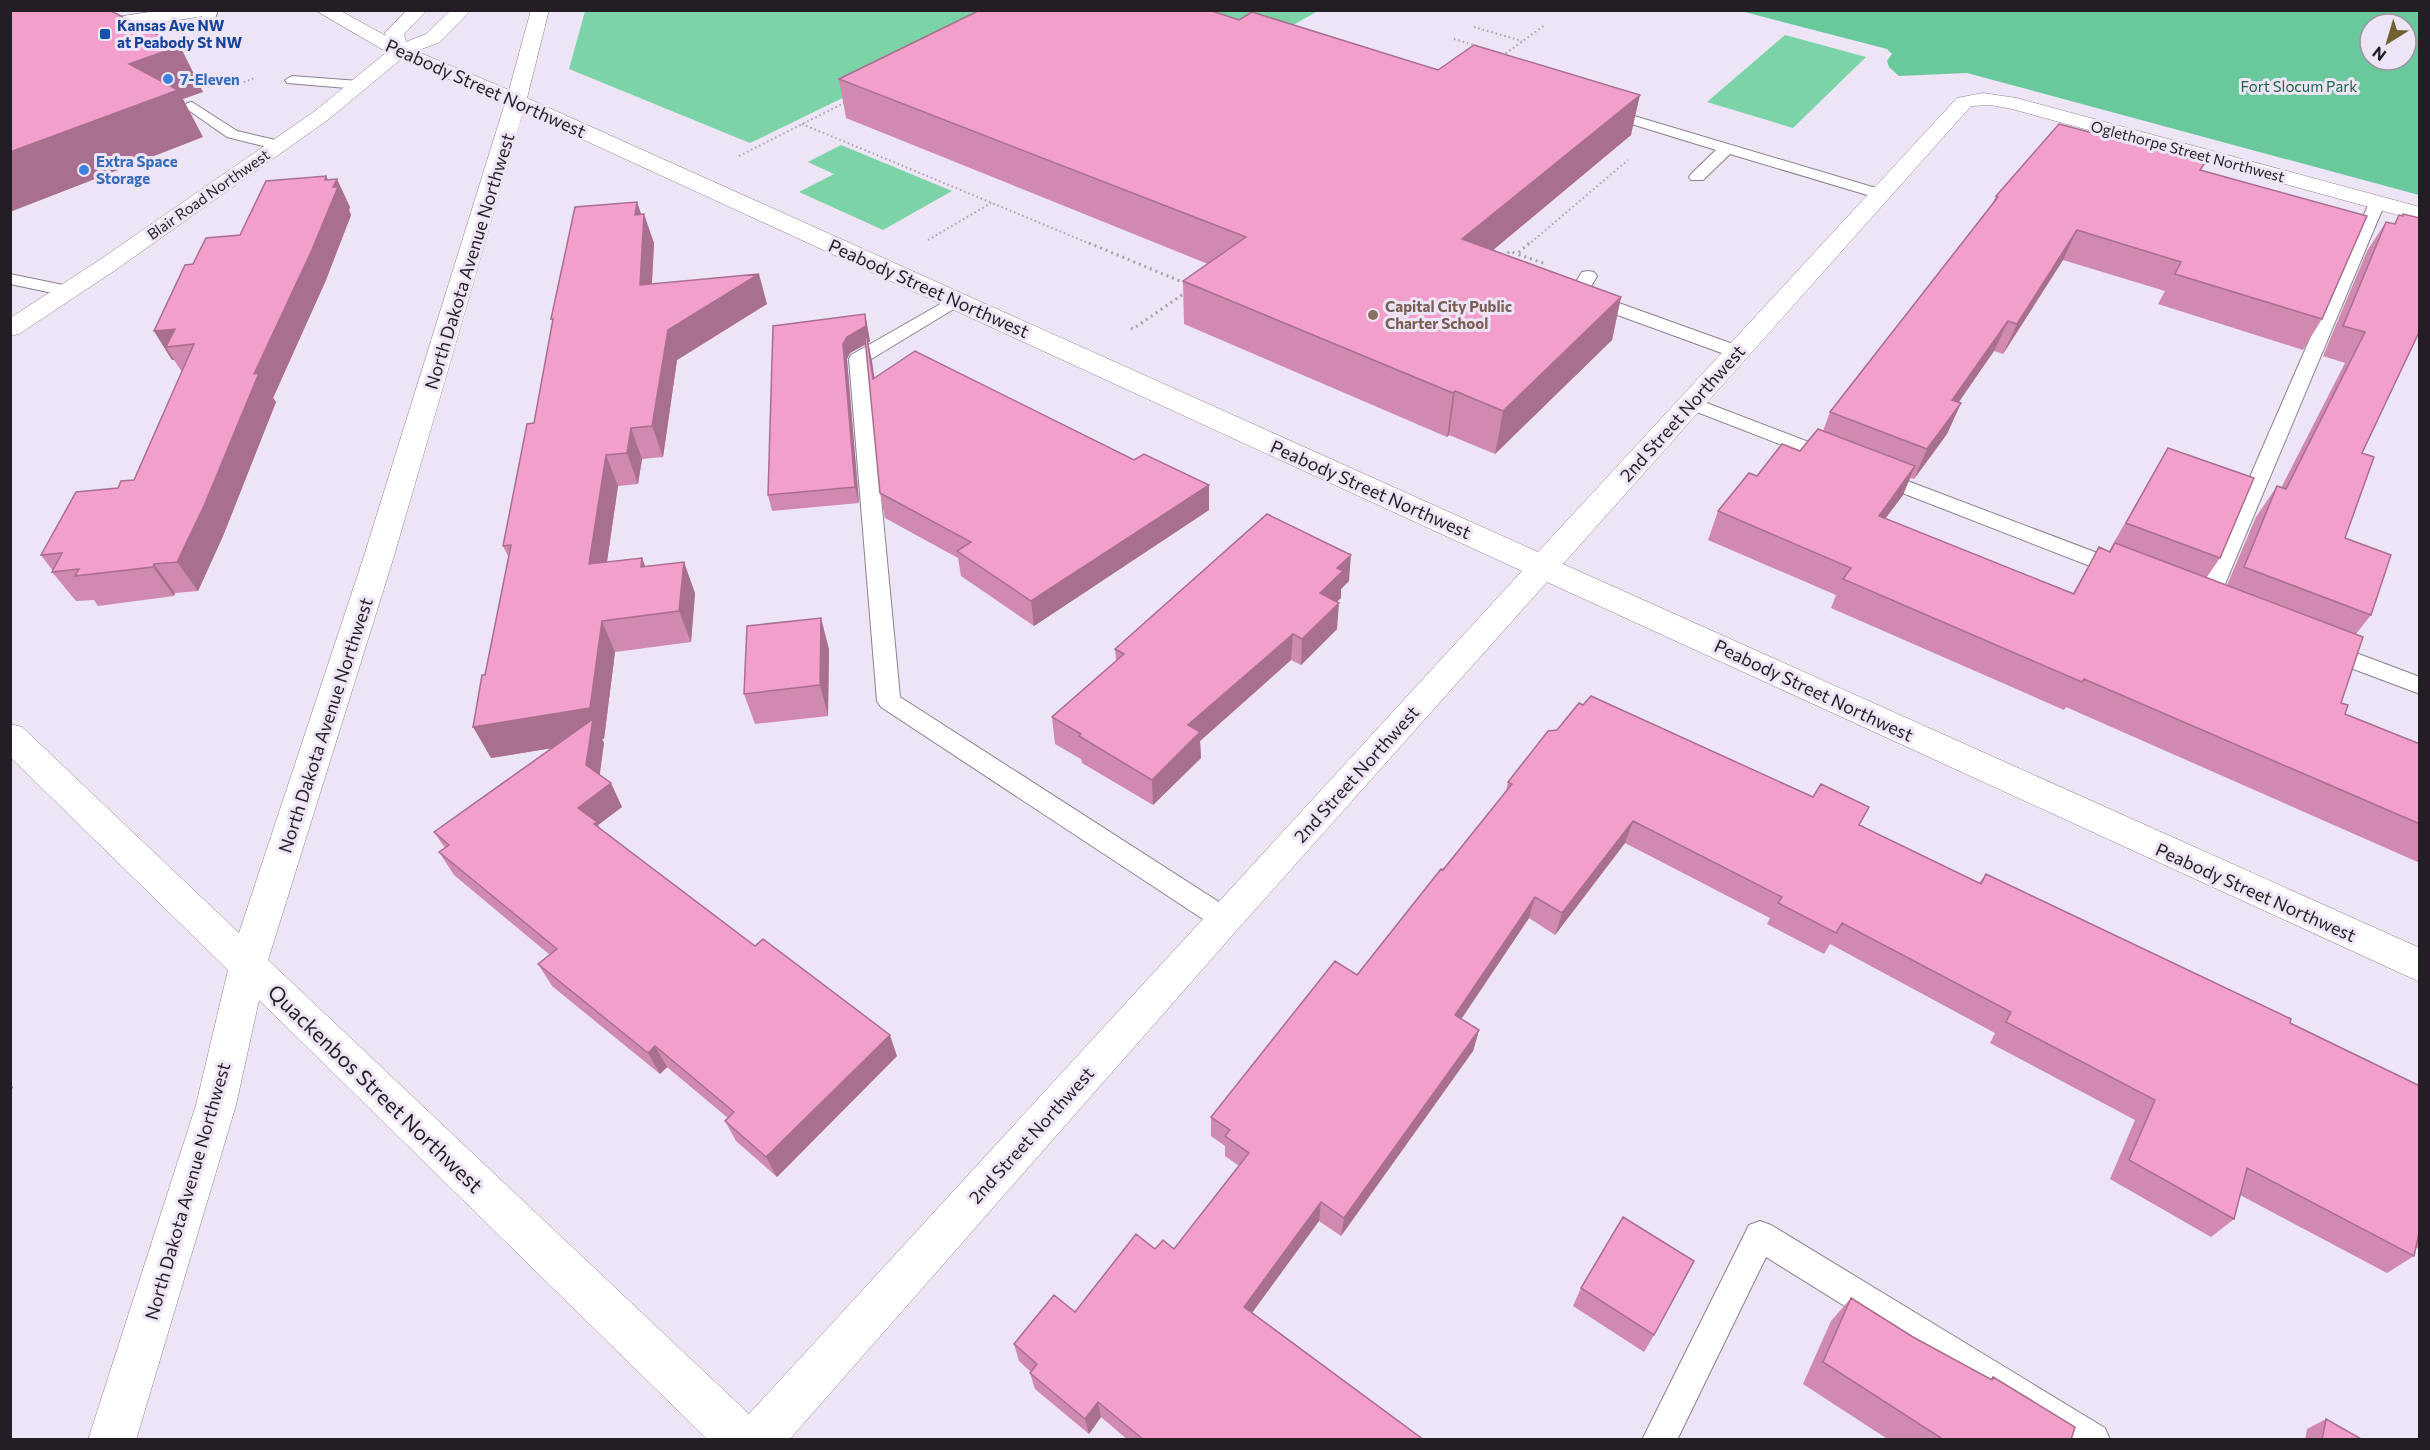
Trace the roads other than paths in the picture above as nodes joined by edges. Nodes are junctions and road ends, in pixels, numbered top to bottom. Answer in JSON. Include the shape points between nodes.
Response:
{"nodes":[{"id":1,"x":80,"y":10,"type":"edge"},
{"id":2,"x":324,"y":10,"type":"edge"},
{"id":3,"x":418,"y":10,"type":"edge"},
{"id":4,"x":462,"y":10,"type":"edge"},
{"id":5,"x":540,"y":10,"type":"edge"},
{"id":6,"x":45,"y":15,"type":"edge"},
{"id":7,"x":207,"y":15,"type":"edge"},
{"id":8,"x":10,"y":39,"type":"edge"},
{"id":9,"x":399,"y":51,"type":"junction"},
{"id":10,"x":292,"y":80,"type":"dead end"},
{"id":11,"x":359,"y":85,"type":"junction"},
{"id":12,"x":517,"y":101,"type":"junction"},
{"id":13,"x":192,"y":106,"type":"dead end"},
{"id":14,"x":1591,"y":107,"type":"edge"},
{"id":15,"x":1957,"y":109,"type":"joint"},
{"id":16,"x":279,"y":145,"type":"junction"},
{"id":17,"x":1727,"y":148,"type":"junction"},
{"id":18,"x":1697,"y":177,"type":"dead end"},
{"id":19,"x":1880,"y":194,"type":"junction"},
{"id":20,"x":2377,"y":202,"type":"junction"},
{"id":21,"x":2420,"y":214,"type":"edge"},
{"id":22,"x":1588,"y":276,"type":"dead end"},
{"id":23,"x":10,"y":279,"type":"edge"},
{"id":24,"x":1533,"y":279,"type":"edge"},
{"id":25,"x":67,"y":291,"type":"junction"},
{"id":26,"x":1585,"y":297,"type":"junction"},
{"id":27,"x":956,"y":300,"type":"junction"},
{"id":28,"x":10,"y":329,"type":"edge"},
{"id":29,"x":1737,"y":352,"type":"junction"},
{"id":30,"x":1691,"y":403,"type":"junction"},
{"id":31,"x":1543,"y":567,"type":"junction"},
{"id":32,"x":2140,"y":578,"type":"edge"},
{"id":33,"x":2184,"y":595,"type":"edge"},
{"id":34,"x":2206,"y":603,"type":"junction"},
{"id":35,"x":2227,"y":611,"type":"edge"},
{"id":36,"x":2302,"y":640,"type":"edge"},
{"id":37,"x":2420,"y":686,"type":"edge"},
{"id":38,"x":10,"y":736,"type":"edge"},
{"id":39,"x":1224,"y":919,"type":"junction"},
{"id":40,"x":248,"y":964,"type":"junction"},
{"id":41,"x":2420,"y":966,"type":"edge"},
{"id":42,"x":112,"y":1440,"type":"edge"},
{"id":43,"x":742,"y":1440,"type":"edge"},
{"id":44,"x":757,"y":1440,"type":"edge"},
{"id":45,"x":1659,"y":1440,"type":"edge"},
{"id":46,"x":2092,"y":1440,"type":"edge"}],
"edges":[{"from":1,"to":6,"type":"street"},
{"from":2,"to":9,"type":"street","name":"Peabody Street Northwest"},
{"from":3,"to":9,"type":"street","via":[[394,33]]},
{"from":4,"to":9,"type":"street","name":"Blair Road Northwest","via":[[433,38]]},
{"from":5,"to":12,"type":"street","name":"North Dakota Avenue Northwest"},
{"from":7,"to":8,"type":"street"},
{"from":9,"to":11,"type":"street","name":"Blair Road Northwest"},
{"from":9,"to":12,"type":"street","name":"Peabody Street Northwest"},
{"from":10,"to":11,"type":"lane"},
{"from":11,"to":16,"type":"street","name":"Blair Road Northwest"},
{"from":12,"to":27,"type":"street","name":"Peabody Street Northwest"},
{"from":12,"to":40,"type":"street","name":"North Dakota Avenue Northwest","via":[[382,545]]},
{"from":13,"to":16,"type":"lane","via":[[232,134]]},
{"from":14,"to":17,"type":"lane"},
{"from":15,"to":19,"type":"street","name":"2nd Street Northwest"},
{"from":15,"to":20,"type":"street","name":"Oglethorpe Street Northwest","via":[[1974,99],[2001,101]]},
{"from":16,"to":25,"type":"street","name":"Blair Road Northwest"},
{"from":17,"to":18,"type":"lane"},
{"from":17,"to":19,"type":"lane"},
{"from":19,"to":29,"type":"street","name":"2nd Street Northwest"},
{"from":20,"to":21,"type":"street","name":"Oglethorpe Street Northwest"},
{"from":20,"to":34,"type":"lane"},
{"from":22,"to":26,"type":"lane","via":[[1580,290]]},
{"from":23,"to":25,"type":"lane"},
{"from":24,"to":26,"type":"lane"},
{"from":25,"to":28,"type":"street","name":"Blair Road Northwest"},
{"from":26,"to":29,"type":"lane"},
{"from":27,"to":31,"type":"street","name":"Peabody Street Northwest"},
{"from":27,"to":39,"type":"lane","via":[[858,359],[889,701]]},
{"from":29,"to":30,"type":"street","name":"2nd Street Northwest"},
{"from":30,"to":31,"type":"street","name":"2nd Street Northwest"},
{"from":30,"to":32,"type":"lane"},
{"from":31,"to":39,"type":"street","name":"2nd Street Northwest"},
{"from":31,"to":41,"type":"street","name":"Peabody Street Northwest"},
{"from":33,"to":34,"type":"lane"},
{"from":34,"to":35,"type":"lane"},
{"from":36,"to":37,"type":"lane"},
{"from":38,"to":40,"type":"street","name":"Quackenbos Street Northwest"},
{"from":39,"to":44,"type":"street","name":"2nd Street Northwest"},
{"from":40,"to":42,"type":"street","name":"North Dakota Avenue Northwest","via":[[216,1105]]},
{"from":40,"to":43,"type":"street","name":"Quackenbos Street Northwest"},
{"from":45,"to":46,"type":"lane","via":[[1760,1236]]}]}
